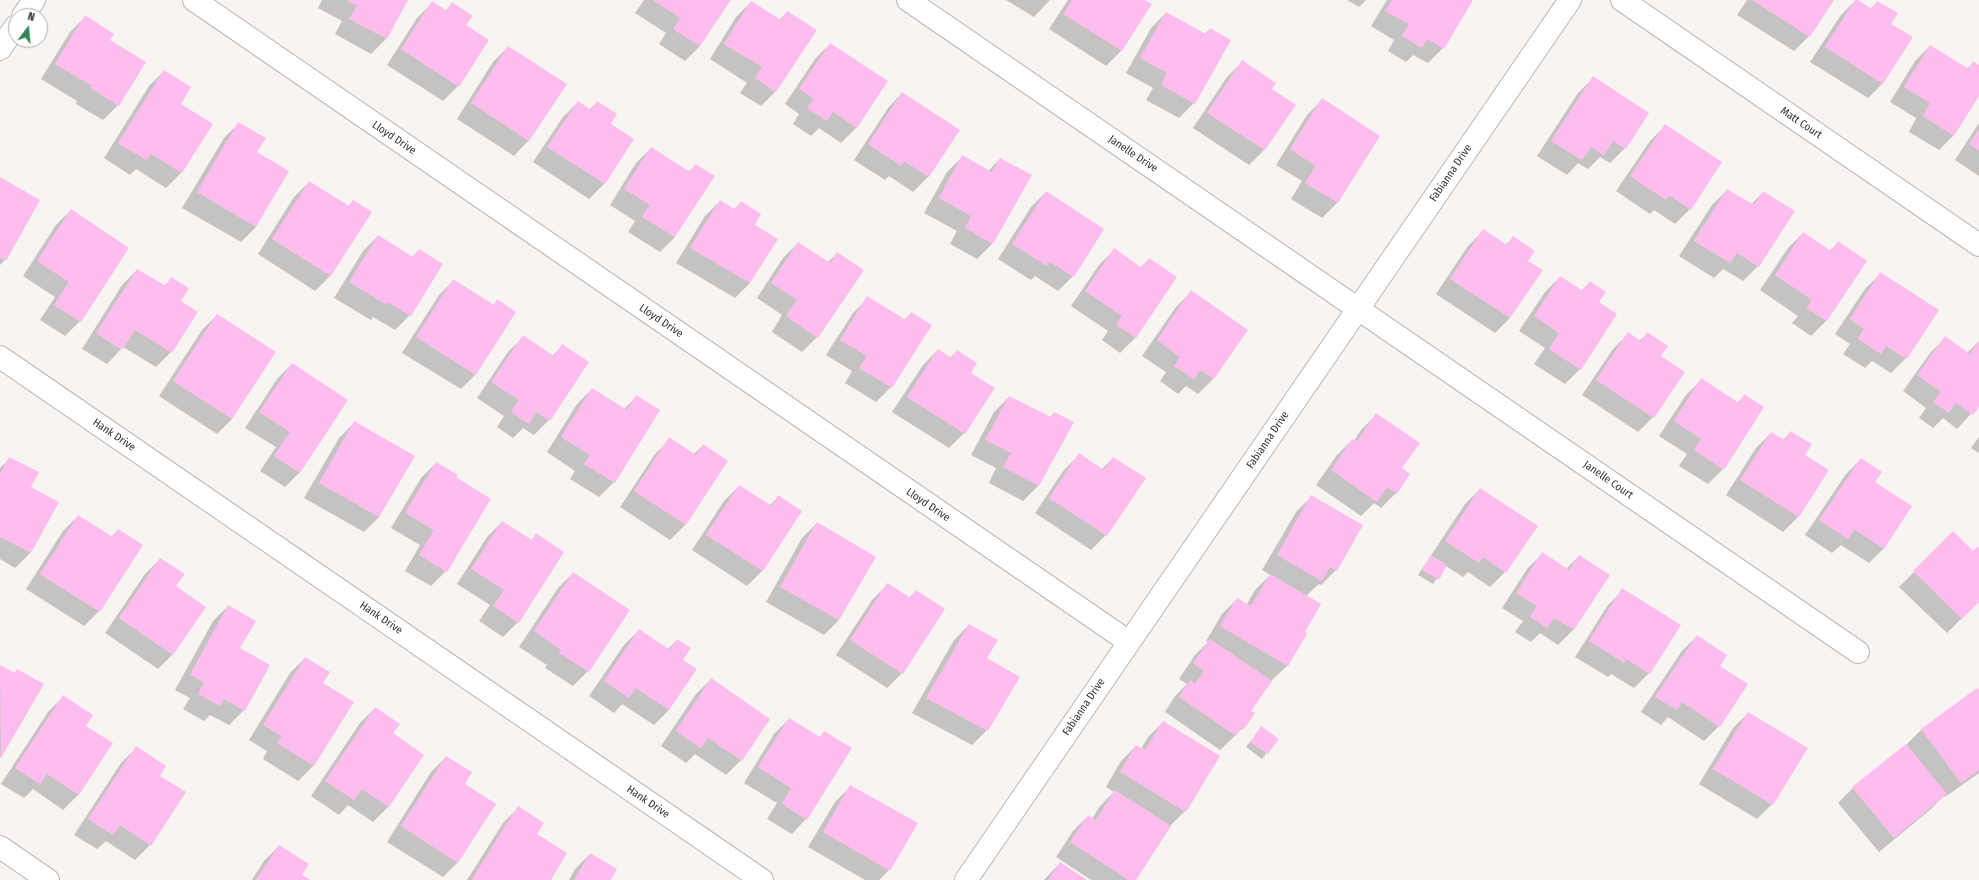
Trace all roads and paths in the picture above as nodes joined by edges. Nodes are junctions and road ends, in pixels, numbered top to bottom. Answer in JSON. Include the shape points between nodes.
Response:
{"nodes":[{"id":1,"x":194,"y":0,"type":"edge"},
{"id":2,"x":908,"y":0,"type":"edge"},
{"id":3,"x":1570,"y":0,"type":"edge"},
{"id":4,"x":1622,"y":0,"type":"edge"},
{"id":5,"x":8,"y":38,"type":"edge"},
{"id":6,"x":0,"y":49,"type":"edge"},
{"id":7,"x":1979,"y":245,"type":"edge"},
{"id":8,"x":1358,"y":309,"type":"junction"},
{"id":9,"x":0,"y":357,"type":"edge"},
{"id":10,"x":1129,"y":642,"type":"junction"},
{"id":11,"x":1858,"y":652,"type":"dead end"},
{"id":12,"x":0,"y":847,"type":"edge"},
{"id":13,"x":48,"y":880,"type":"edge"},
{"id":14,"x":762,"y":880,"type":"edge"},
{"id":15,"x":966,"y":880,"type":"edge"}],
"edges":[{"from":1,"to":10,"type":"street","name":"Lloyd Drive"},
{"from":2,"to":8,"type":"street","name":"Janelle Drive"},
{"from":3,"to":8,"type":"street","name":"Fabianna Drive"},
{"from":4,"to":7,"type":"street","name":"Matt Court"},
{"from":5,"to":6,"type":"street"},
{"from":8,"to":10,"type":"street","name":"Fabianna Drive"},
{"from":8,"to":11,"type":"street","name":"Janelle Court"},
{"from":9,"to":14,"type":"street","name":"Hank Drive"},
{"from":10,"to":15,"type":"street","name":"Fabianna Drive"},
{"from":12,"to":13,"type":"street"}]}
